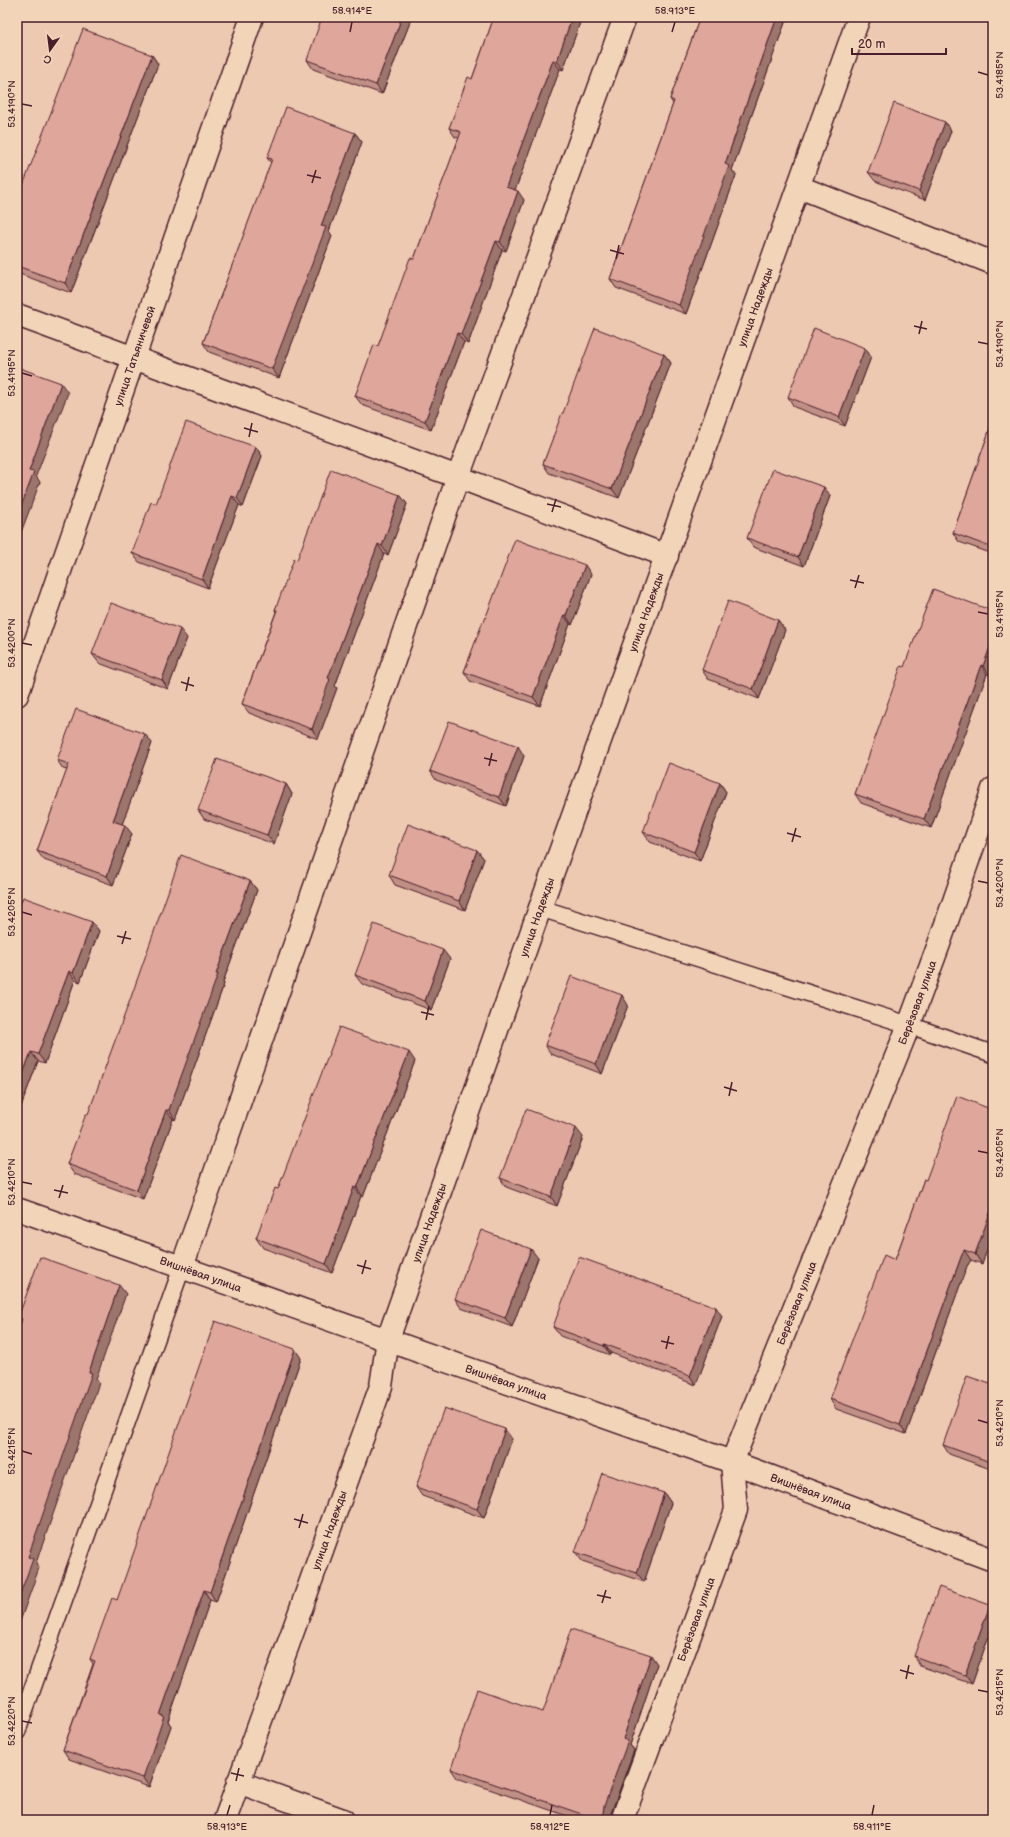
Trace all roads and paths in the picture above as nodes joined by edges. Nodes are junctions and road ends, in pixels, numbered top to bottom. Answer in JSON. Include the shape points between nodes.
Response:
{"nodes":[{"id":1,"x":252,"y":17,"type":"edge"},
{"id":2,"x":625,"y":17,"type":"edge"},
{"id":3,"x":860,"y":17,"type":"edge"},
{"id":4,"x":799,"y":187,"type":"junction"},
{"id":5,"x":993,"y":264,"type":"edge"},
{"id":6,"x":17,"y":315,"type":"edge"},
{"id":7,"x":134,"y":358,"type":"junction"},
{"id":8,"x":458,"y":476,"type":"junction"},
{"id":9,"x":667,"y":556,"type":"junction"},
{"id":10,"x":17,"y":695,"type":"edge"},
{"id":11,"x":993,"y":789,"type":"edge"},
{"id":12,"x":540,"y":908,"type":"junction"},
{"id":13,"x":908,"y":1025,"type":"junction"},
{"id":14,"x":993,"y":1054,"type":"edge"},
{"id":15,"x":17,"y":1209,"type":"edge"},
{"id":16,"x":182,"y":1267,"type":"junction"},
{"id":17,"x":388,"y":1339,"type":"junction"},
{"id":18,"x":732,"y":1462,"type":"junction"},
{"id":19,"x":993,"y":1560,"type":"edge"},
{"id":20,"x":17,"y":1732,"type":"edge"},
{"id":21,"x":238,"y":1782,"type":"junction"},
{"id":22,"x":225,"y":1820,"type":"edge"},
{"id":23,"x":343,"y":1820,"type":"edge"},
{"id":24,"x":622,"y":1820,"type":"edge"}],
"edges":[{"from":1,"to":7,"type":"street","name":"улица Татьяничевой"},
{"from":2,"to":8,"type":"street"},
{"from":3,"to":4,"type":"street","name":"улица Надежды"},
{"from":4,"to":5,"type":"street"},
{"from":4,"to":9,"type":"street","name":"улица Надежды"},
{"from":6,"to":7,"type":"street"},
{"from":7,"to":8,"type":"street"},
{"from":7,"to":10,"type":"street","name":"улица Татьяничевой"},
{"from":8,"to":9,"type":"street"},
{"from":8,"to":16,"type":"street"},
{"from":9,"to":12,"type":"street","name":"улица Надежды"},
{"from":11,"to":13,"type":"street","name":"Берёзовая улица"},
{"from":12,"to":13,"type":"lane"},
{"from":12,"to":17,"type":"street","name":"улица Надежды"},
{"from":13,"to":14,"type":"lane"},
{"from":13,"to":18,"type":"street","name":"Берёзовая улица"},
{"from":15,"to":16,"type":"street","name":"Вишнёвая улица"},
{"from":16,"to":17,"type":"street","name":"Вишнёвая улица"},
{"from":16,"to":20,"type":"lane"},
{"from":17,"to":18,"type":"street","name":"Вишнёвая улица"},
{"from":17,"to":21,"type":"street","name":"улица Надежды","via":[[381,1386]]},
{"from":18,"to":19,"type":"street","name":"Вишнёвая улица"},
{"from":18,"to":24,"type":"street","name":"Берёзовая улица","via":[[736,1510]]},
{"from":21,"to":22,"type":"street","name":"улица Надежды"},
{"from":21,"to":23,"type":"street"}]}
